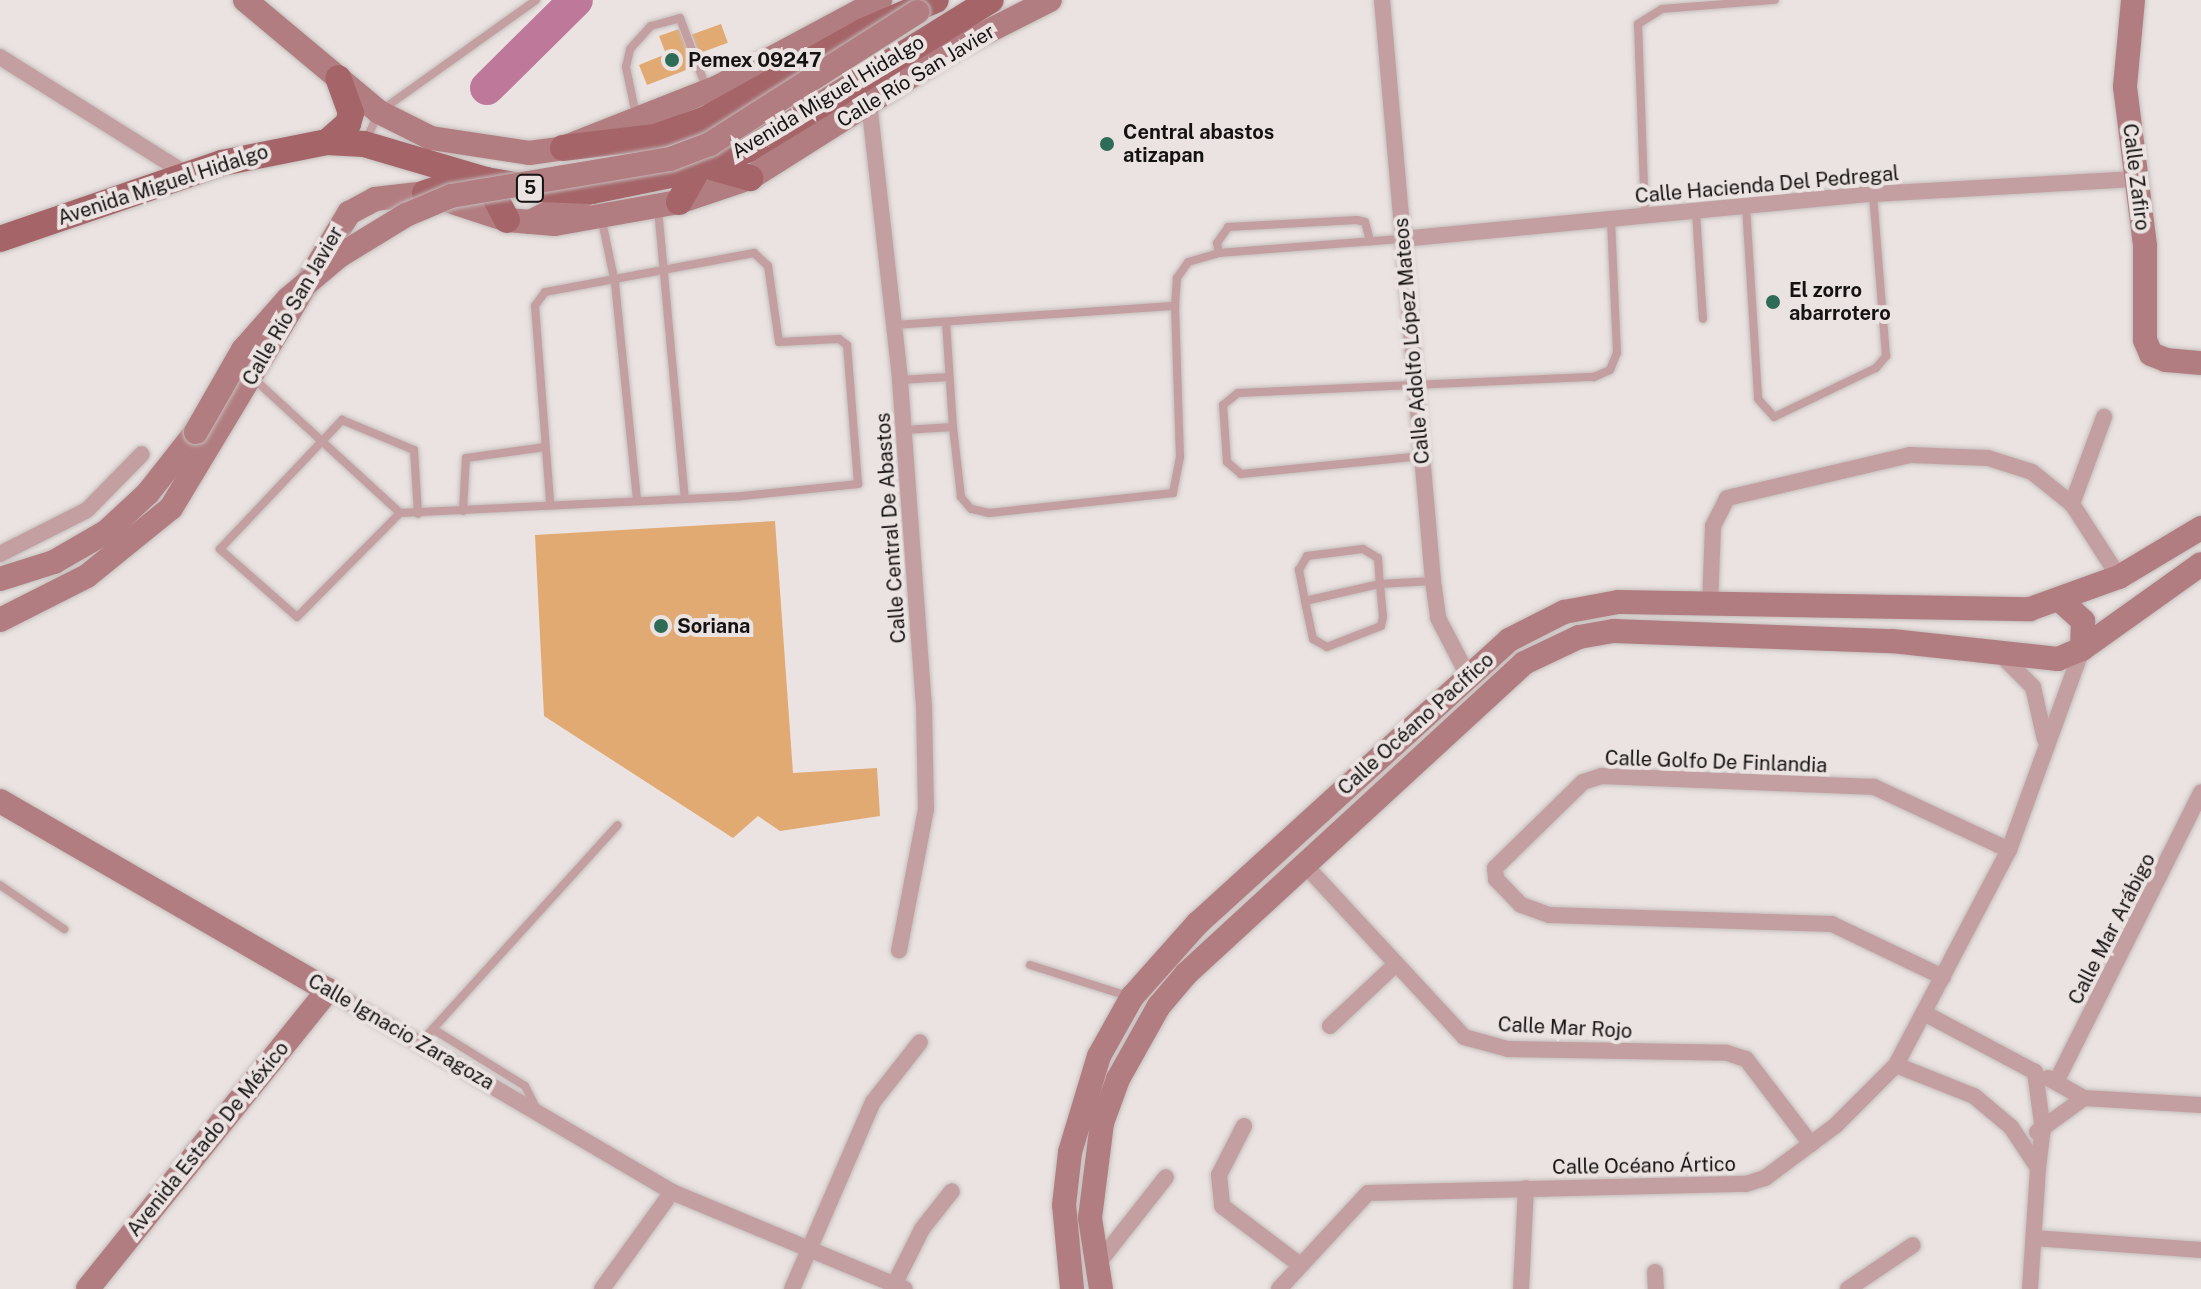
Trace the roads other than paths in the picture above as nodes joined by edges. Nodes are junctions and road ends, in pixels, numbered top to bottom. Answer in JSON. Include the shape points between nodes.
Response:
{"nodes":[{"id":1,"x":245,"y":0,"type":"edge"},
{"id":2,"x":536,"y":0,"type":"edge"},
{"id":3,"x":880,"y":0,"type":"edge"},
{"id":4,"x":991,"y":0,"type":"edge"},
{"id":5,"x":1050,"y":0,"type":"edge"},
{"id":6,"x":1382,"y":0,"type":"edge"},
{"id":7,"x":1775,"y":0,"type":"edge"},
{"id":8,"x":2133,"y":0,"type":"edge"},
{"id":9,"x":1695,"y":2,"type":"edge"},
{"id":10,"x":926,"y":6,"type":"edge"},
{"id":11,"x":0,"y":57,"type":"edge"},
{"id":12,"x":338,"y":78,"type":"junction"},
{"id":13,"x":708,"y":92,"type":"junction"},
{"id":14,"x":869,"y":102,"type":"junction"},
{"id":15,"x":379,"y":112,"type":"junction"},
{"id":16,"x":646,"y":128,"type":"junction"},
{"id":17,"x":327,"y":142,"type":"junction"},
{"id":18,"x":364,"y":144,"type":"junction"},
{"id":19,"x":563,"y":148,"type":"joint"},
{"id":20,"x":148,"y":151,"type":"junction"},
{"id":21,"x":702,"y":167,"type":"junction"},
{"id":22,"x":188,"y":175,"type":"junction"},
{"id":23,"x":480,"y":178,"type":"junction"},
{"id":24,"x":750,"y":178,"type":"junction"},
{"id":25,"x":2136,"y":179,"type":"junction"},
{"id":26,"x":162,"y":183,"type":"junction"},
{"id":27,"x":592,"y":191,"type":"junction"},
{"id":28,"x":425,"y":193,"type":"junction"},
{"id":29,"x":1873,"y":194,"type":"junction"},
{"id":30,"x":668,"y":205,"type":"junction"},
{"id":31,"x":1746,"y":206,"type":"junction"},
{"id":32,"x":1696,"y":212,"type":"junction"},
{"id":33,"x":1645,"y":216,"type":"junction"},
{"id":34,"x":1611,"y":220,"type":"junction"},
{"id":35,"x":518,"y":221,"type":"junction"},
{"id":36,"x":602,"y":221,"type":"junction"},
{"id":37,"x":0,"y":239,"type":"edge"},
{"id":38,"x":1402,"y":239,"type":"junction"},
{"id":39,"x":1370,"y":241,"type":"junction"},
{"id":40,"x":1219,"y":253,"type":"junction"},
{"id":41,"x":667,"y":272,"type":"junction"},
{"id":42,"x":615,"y":283,"type":"junction"},
{"id":43,"x":1175,"y":306,"type":"junction"},
{"id":44,"x":1703,"y":319,"type":"dead end"},
{"id":45,"x":946,"y":322,"type":"junction"},
{"id":46,"x":894,"y":325,"type":"junction"},
{"id":47,"x":2201,"y":363,"type":"edge"},
{"id":48,"x":252,"y":377,"type":"junction"},
{"id":49,"x":949,"y":377,"type":"junction"},
{"id":50,"x":900,"y":380,"type":"junction"},
{"id":51,"x":1416,"y":383,"type":"junction"},
{"id":52,"x":2104,"y":417,"type":"dead end"},
{"id":53,"x":953,"y":427,"type":"junction"},
{"id":54,"x":904,"y":430,"type":"junction"},
{"id":55,"x":317,"y":440,"type":"junction"},
{"id":56,"x":545,"y":447,"type":"junction"},
{"id":57,"x":142,"y":454,"type":"dead end"},
{"id":58,"x":1422,"y":456,"type":"junction"},
{"id":59,"x":637,"y":499,"type":"junction"},
{"id":60,"x":685,"y":499,"type":"junction"},
{"id":61,"x":550,"y":503,"type":"junction"},
{"id":62,"x":2072,"y":504,"type":"junction"},
{"id":63,"x":463,"y":511,"type":"junction"},
{"id":64,"x":400,"y":513,"type":"junction"},
{"id":65,"x":418,"y":514,"type":"junction"},
{"id":66,"x":2201,"y":528,"type":"edge"},
{"id":67,"x":0,"y":554,"type":"edge"},
{"id":68,"x":2201,"y":564,"type":"edge"},
{"id":69,"x":2119,"y":577,"type":"junction"},
{"id":70,"x":0,"y":579,"type":"edge"},
{"id":71,"x":1433,"y":581,"type":"junction"},
{"id":72,"x":1380,"y":584,"type":"junction"},
{"id":73,"x":1305,"y":601,"type":"junction"},
{"id":74,"x":2061,"y":601,"type":"junction"},
{"id":75,"x":1710,"y":605,"type":"junction"},
{"id":76,"x":1998,"y":612,"type":"junction"},
{"id":77,"x":0,"y":620,"type":"edge"},
{"id":78,"x":2082,"y":649,"type":"junction"},
{"id":79,"x":1998,"y":652,"type":"junction"},
{"id":80,"x":1467,"y":674,"type":"junction"},
{"id":81,"x":2046,"y":745,"type":"junction"},
{"id":82,"x":2201,"y":792,"type":"edge"},
{"id":83,"x":0,"y":801,"type":"edge"},
{"id":84,"x":2196,"y":817,"type":"edge"},
{"id":85,"x":618,"y":825,"type":"dead end"},
{"id":86,"x":2009,"y":850,"type":"junction"},
{"id":87,"x":1304,"y":864,"type":"junction"},
{"id":88,"x":0,"y":885,"type":"edge"},
{"id":89,"x":64,"y":929,"type":"dead end"},
{"id":90,"x":899,"y":950,"type":"dead end"},
{"id":91,"x":1030,"y":965,"type":"dead end"},
{"id":92,"x":1394,"y":966,"type":"junction"},
{"id":93,"x":1943,"y":977,"type":"junction"},
{"id":94,"x":328,"y":990,"type":"junction"},
{"id":95,"x":1132,"y":997,"type":"junction"},
{"id":96,"x":1924,"y":1013,"type":"junction"},
{"id":97,"x":1330,"y":1026,"type":"dead end"},
{"id":98,"x":433,"y":1029,"type":"junction"},
{"id":99,"x":920,"y":1042,"type":"dead end"},
{"id":100,"x":420,"y":1043,"type":"junction"},
{"id":101,"x":1896,"y":1065,"type":"junction"},
{"id":102,"x":2035,"y":1072,"type":"junction"},
{"id":103,"x":2056,"y":1082,"type":"junction"},
{"id":104,"x":2084,"y":1098,"type":"junction"},
{"id":105,"x":2201,"y":1105,"type":"edge"},
{"id":106,"x":538,"y":1112,"type":"junction"},
{"id":107,"x":1244,"y":1126,"type":"dead end"},
{"id":108,"x":2043,"y":1130,"type":"junction"},
{"id":109,"x":2021,"y":1139,"type":"junction"},
{"id":110,"x":1811,"y":1144,"type":"junction"},
{"id":111,"x":2038,"y":1168,"type":"junction"},
{"id":112,"x":1166,"y":1177,"type":"dead end"},
{"id":113,"x":1526,"y":1188,"type":"junction"},
{"id":114,"x":952,"y":1191,"type":"dead end"},
{"id":115,"x":672,"y":1192,"type":"junction"},
{"id":116,"x":2034,"y":1238,"type":"junction"},
{"id":117,"x":1913,"y":1245,"type":"dead end"},
{"id":118,"x":810,"y":1247,"type":"junction"},
{"id":119,"x":2201,"y":1250,"type":"edge"},
{"id":120,"x":1299,"y":1264,"type":"junction"},
{"id":121,"x":1655,"y":1272,"type":"dead end"},
{"id":122,"x":1098,"y":1277,"type":"edge"},
{"id":123,"x":897,"y":1287,"type":"edge"},
{"id":124,"x":88,"y":1289,"type":"edge"},
{"id":125,"x":602,"y":1289,"type":"edge"},
{"id":126,"x":792,"y":1289,"type":"edge"},
{"id":127,"x":1072,"y":1289,"type":"edge"},
{"id":128,"x":1279,"y":1289,"type":"edge"},
{"id":129,"x":1521,"y":1289,"type":"edge"},
{"id":130,"x":1656,"y":1289,"type":"edge"},
{"id":131,"x":1848,"y":1289,"type":"edge"},
{"id":132,"x":2030,"y":1289,"type":"edge"}],
"edges":[{"from":1,"to":12,"type":"street"},
{"from":2,"to":15,"type":"lane"},
{"from":3,"to":13,"type":"street"},
{"from":4,"to":21,"type":"main road","name":"Avenida Miguel Hidalgo","number":"5","via":[[747,150]]},
{"from":5,"to":14,"type":"street","name":"Calle Río San Javier"},
{"from":6,"to":38,"type":"street","name":"Calle Adolfo López Mateos"},
{"from":7,"to":9,"type":"lane"},
{"from":8,"to":25,"type":"street","name":"Calle Zafiro","via":[[2125,87]]},
{"from":9,"to":33,"type":"lane","via":[[1647,14],[1634,37]]},
{"from":10,"to":16,"type":"main road","bridge":true,"via":[[874,26],[718,112]]},
{"from":10,"to":70,"type":"street","name":"Avenida Miguel Hidalgo","bridge":true,"via":[[710,144],[670,159],[451,196],[406,215],[339,256],[288,299],[243,350],[196,432],[148,493],[106,532],[54,562]]},
{"from":11,"to":20,"type":"street"},
{"from":12,"to":15,"type":"street"},
{"from":12,"to":17,"type":"main road","via":[[351,113],[348,124]]},
{"from":13,"to":16,"type":"street"},
{"from":13,"to":16,"type":"lane","via":[[680,18],[651,26],[630,49],[626,67]]},
{"from":14,"to":24,"type":"street","name":"Calle Río San Javier"},
{"from":14,"to":46,"type":"street","name":"Calle Central De Abastos"},
{"from":15,"to":18,"type":"lane"},
{"from":15,"to":19,"type":"street","via":[[431,138],[494,152]]},
{"from":16,"to":19,"type":"main road"},
{"from":17,"to":18,"type":"main road","name":"Avenida Miguel Hidalgo","number":"5"},
{"from":17,"to":22,"type":"main road","name":"Avenida Miguel Hidalgo","via":[[256,153]]},
{"from":18,"to":23,"type":"main road","name":"Avenida Miguel Hidalgo","number":"5"},
{"from":20,"to":22,"type":"street"},
{"from":20,"to":26,"type":"street"},
{"from":21,"to":24,"type":"main road"},
{"from":21,"to":27,"type":"main road","name":"Avenida Miguel Hidalgo","number":"5"},
{"from":21,"to":30,"type":"main road"},
{"from":22,"to":26,"type":"main road","name":"Avenida Miguel Hidalgo"},
{"from":23,"to":27,"type":"main road","name":"Avenida Miguel Hidalgo","number":"5"},
{"from":23,"to":28,"type":"main road"},
{"from":23,"to":35,"type":"main road"},
{"from":24,"to":30,"type":"street","name":"Calle Río San Javier"},
{"from":25,"to":29,"type":"street","name":"Calle Hacienda Del Pedregal"},
{"from":25,"to":47,"type":"street","name":"Calle Zafiro","via":[[2151,354]]},
{"from":26,"to":37,"type":"main road","name":"Avenida Miguel Hidalgo"},
{"from":27,"to":35,"type":"street"},
{"from":28,"to":35,"type":"street","name":"Calle Río San Javier"},
{"from":28,"to":48,"type":"street","name":"Calle Río San Javier","via":[[375,199],[349,213],[331,234],[284,329]]},
{"from":29,"to":31,"type":"street","name":"Calle Hacienda Del Pedregal"},
{"from":29,"to":31,"type":"lane","via":[[1886,356],[1876,368],[1774,417],[1758,399]]},
{"from":30,"to":36,"type":"street","name":"Calle Río San Javier"},
{"from":30,"to":41,"type":"lane"},
{"from":31,"to":32,"type":"street","name":"Calle Hacienda Del Pedregal"},
{"from":32,"to":33,"type":"street","name":"Calle Hacienda Del Pedregal"},
{"from":32,"to":44,"type":"lane"},
{"from":33,"to":34,"type":"street","name":"Calle Hacienda Del Pedregal"},
{"from":34,"to":38,"type":"street","name":"Calle Hacienda Del Pedregal"},
{"from":34,"to":51,"type":"lane","via":[[1617,353],[1610,370],[1594,377]]},
{"from":35,"to":36,"type":"street","name":"Calle Río San Javier"},
{"from":36,"to":42,"type":"lane"},
{"from":38,"to":39,"type":"lane"},
{"from":38,"to":51,"type":"street","name":"Calle Adolfo López Mateos"},
{"from":39,"to":40,"type":"lane"},
{"from":39,"to":40,"type":"lane","via":[[1365,222],[1357,220],[1228,227],[1220,231]]},
{"from":40,"to":43,"type":"lane","via":[[1180,268]]},
{"from":41,"to":42,"type":"lane"},
{"from":41,"to":60,"type":"lane"},
{"from":41,"to":60,"type":"lane","via":[[727,258],[764,256],[779,342],[839,339],[847,345],[860,474],[850,488]]},
{"from":42,"to":56,"type":"lane","via":[[545,292],[535,306]]},
{"from":42,"to":59,"type":"lane"},
{"from":43,"to":45,"type":"lane"},
{"from":43,"to":53,"type":"lane","via":[[1180,457],[1173,493],[1004,512],[971,509],[961,497]]},
{"from":45,"to":46,"type":"lane"},
{"from":45,"to":49,"type":"lane"},
{"from":46,"to":50,"type":"street","name":"Calle Central De Abastos"},
{"from":48,"to":55,"type":"lane"},
{"from":48,"to":77,"type":"street","name":"Calle Río San Javier","via":[[196,475],[141,538],[87,576]]},
{"from":49,"to":50,"type":"lane"},
{"from":49,"to":53,"type":"lane"},
{"from":50,"to":54,"type":"street","name":"Calle Central De Abastos"},
{"from":51,"to":58,"type":"street","name":"Calle Adolfo López Mateos"},
{"from":51,"to":58,"type":"lane","via":[[1229,396],[1223,405],[1227,462],[1241,474]]},
{"from":52,"to":62,"type":"street"},
{"from":53,"to":54,"type":"lane"},
{"from":54,"to":90,"type":"street","name":"Calle Central De Abastos","via":[[926,809]]},
{"from":55,"to":64,"type":"lane"},
{"from":55,"to":64,"type":"lane","via":[[220,549],[297,617]]},
{"from":55,"to":65,"type":"lane","via":[[346,419],[407,443],[418,456]]},
{"from":56,"to":61,"type":"lane"},
{"from":56,"to":63,"type":"lane","via":[[466,458]]},
{"from":57,"to":67,"type":"street","via":[[87,510]]},
{"from":58,"to":71,"type":"street","name":"Calle Adolfo López Mateos"},
{"from":59,"to":60,"type":"lane"},
{"from":59,"to":61,"type":"lane"},
{"from":61,"to":63,"type":"lane"},
{"from":62,"to":69,"type":"street"},
{"from":62,"to":75,"type":"street","via":[[2032,472],[1947,455],[1910,455],[1744,492],[1717,510]]},
{"from":63,"to":65,"type":"lane"},
{"from":64,"to":65,"type":"lane"},
{"from":66,"to":69,"type":"street","name":"Calle Océano Pacífico"},
{"from":68,"to":78,"type":"street","name":"Calle Océano Pacífico"},
{"from":69,"to":74,"type":"street","name":"Calle Océano Pacífico"},
{"from":71,"to":72,"type":"lane"},
{"from":71,"to":80,"type":"street","name":"Calle Adolfo López Mateos","via":[[1438,618]]},
{"from":72,"to":73,"type":"lane"},
{"from":72,"to":73,"type":"lane","via":[[1373,551],[1307,556],[1299,570]]},
{"from":72,"to":73,"type":"lane","via":[[1381,626],[1327,647],[1313,639]]},
{"from":74,"to":76,"type":"street","name":"Calle Océano Pacífico"},
{"from":74,"to":78,"type":"street","via":[[2083,621]]},
{"from":75,"to":76,"type":"street","name":"Calle Océano Pacífico"},
{"from":75,"to":80,"type":"street","name":"Calle Océano Pacífico","via":[[1618,602],[1564,612],[1509,640]]},
{"from":76,"to":79,"type":"street","via":[[1988,632]]},
{"from":78,"to":79,"type":"street","name":"Calle Océano Pacífico","via":[[2046,659]]},
{"from":78,"to":81,"type":"street","name":"Calle Océano Ártico"},
{"from":79,"to":81,"type":"street","via":[[2033,687]]},
{"from":79,"to":87,"type":"street","name":"Calle Océano Pacífico","via":[[1876,640],[1614,631],[1579,637],[1524,663]]},
{"from":80,"to":95,"type":"street","name":"Calle Océano Pacífico","via":[[1198,923]]},
{"from":81,"to":86,"type":"street","name":"Calle Océano Ártico"},
{"from":82,"to":84,"type":"street","name":"Calle Mar Arábigo"},
{"from":83,"to":94,"type":"street","name":"Calle Ignacio Zaragoza"},
{"from":84,"to":103,"type":"street","name":"Calle Mar Arábigo"},
{"from":85,"to":98,"type":"lane"},
{"from":86,"to":93,"type":"street","name":"Calle Océano Ártico"},
{"from":86,"to":93,"type":"street","name":"Calle Golfo De Finlandia","via":[[1874,787],[1602,776],[1583,782],[1495,868],[1496,879],[1521,905],[1549,915],[1832,924]]},
{"from":87,"to":92,"type":"street","name":"Calle Mar Rojo"},
{"from":87,"to":122,"type":"street","name":"Calle Océano Pacífico","via":[[1186,974],[1138,1040],[1102,1123],[1094,1166],[1090,1218]]},
{"from":88,"to":89,"type":"lane"},
{"from":91,"to":95,"type":"lane"},
{"from":92,"to":97,"type":"street"},
{"from":92,"to":110,"type":"street","name":"Calle Mar Rojo","via":[[1449,1027],[1484,1044],[1727,1053],[1746,1059]]},
{"from":93,"to":96,"type":"street","name":"Calle Océano Ártico"},
{"from":94,"to":100,"type":"street","name":"Calle Ignacio Zaragoza"},
{"from":94,"to":124,"type":"street","name":"Avenida Estado De México"},
{"from":95,"to":127,"type":"street","name":"Calle Océano Pacífico","via":[[1099,1056],[1070,1152],[1064,1205]]},
{"from":96,"to":101,"type":"street","name":"Calle Océano Ártico"},
{"from":96,"to":102,"type":"street"},
{"from":98,"to":100,"type":"lane"},
{"from":98,"to":106,"type":"lane","via":[[525,1086]]},
{"from":99,"to":118,"type":"street","via":[[873,1102]]},
{"from":100,"to":106,"type":"street","name":"Calle Ignacio Zaragoza"},
{"from":101,"to":109,"type":"street","via":[[1974,1096]]},
{"from":101,"to":110,"type":"street","name":"Calle Océano Ártico"},
{"from":102,"to":103,"type":"street"},
{"from":102,"to":108,"type":"street"},
{"from":103,"to":104,"type":"street"},
{"from":104,"to":105,"type":"street"},
{"from":104,"to":108,"type":"street"},
{"from":106,"to":115,"type":"street","name":"Calle Ignacio Zaragoza"},
{"from":107,"to":120,"type":"street","via":[[1219,1175],[1222,1206]]},
{"from":108,"to":109,"type":"street"},
{"from":108,"to":111,"type":"street"},
{"from":109,"to":111,"type":"street"},
{"from":110,"to":113,"type":"street","name":"Calle Océano Ártico","via":[[1765,1178],[1746,1184]]},
{"from":111,"to":116,"type":"street"},
{"from":112,"to":122,"type":"street"},
{"from":113,"to":120,"type":"street","name":"Calle Océano Ártico","via":[[1368,1193]]},
{"from":113,"to":129,"type":"street"},
{"from":114,"to":123,"type":"street","via":[[922,1229]]},
{"from":115,"to":118,"type":"street","name":"Calle Ignacio Zaragoza"},
{"from":115,"to":125,"type":"street"},
{"from":116,"to":119,"type":"street"},
{"from":116,"to":132,"type":"street"},
{"from":117,"to":131,"type":"street"},
{"from":118,"to":123,"type":"street","name":"Calle Ignacio Zaragoza"},
{"from":118,"to":126,"type":"street"},
{"from":120,"to":128,"type":"street","name":"Calle Océano Ártico"},
{"from":121,"to":130,"type":"street"}]}
